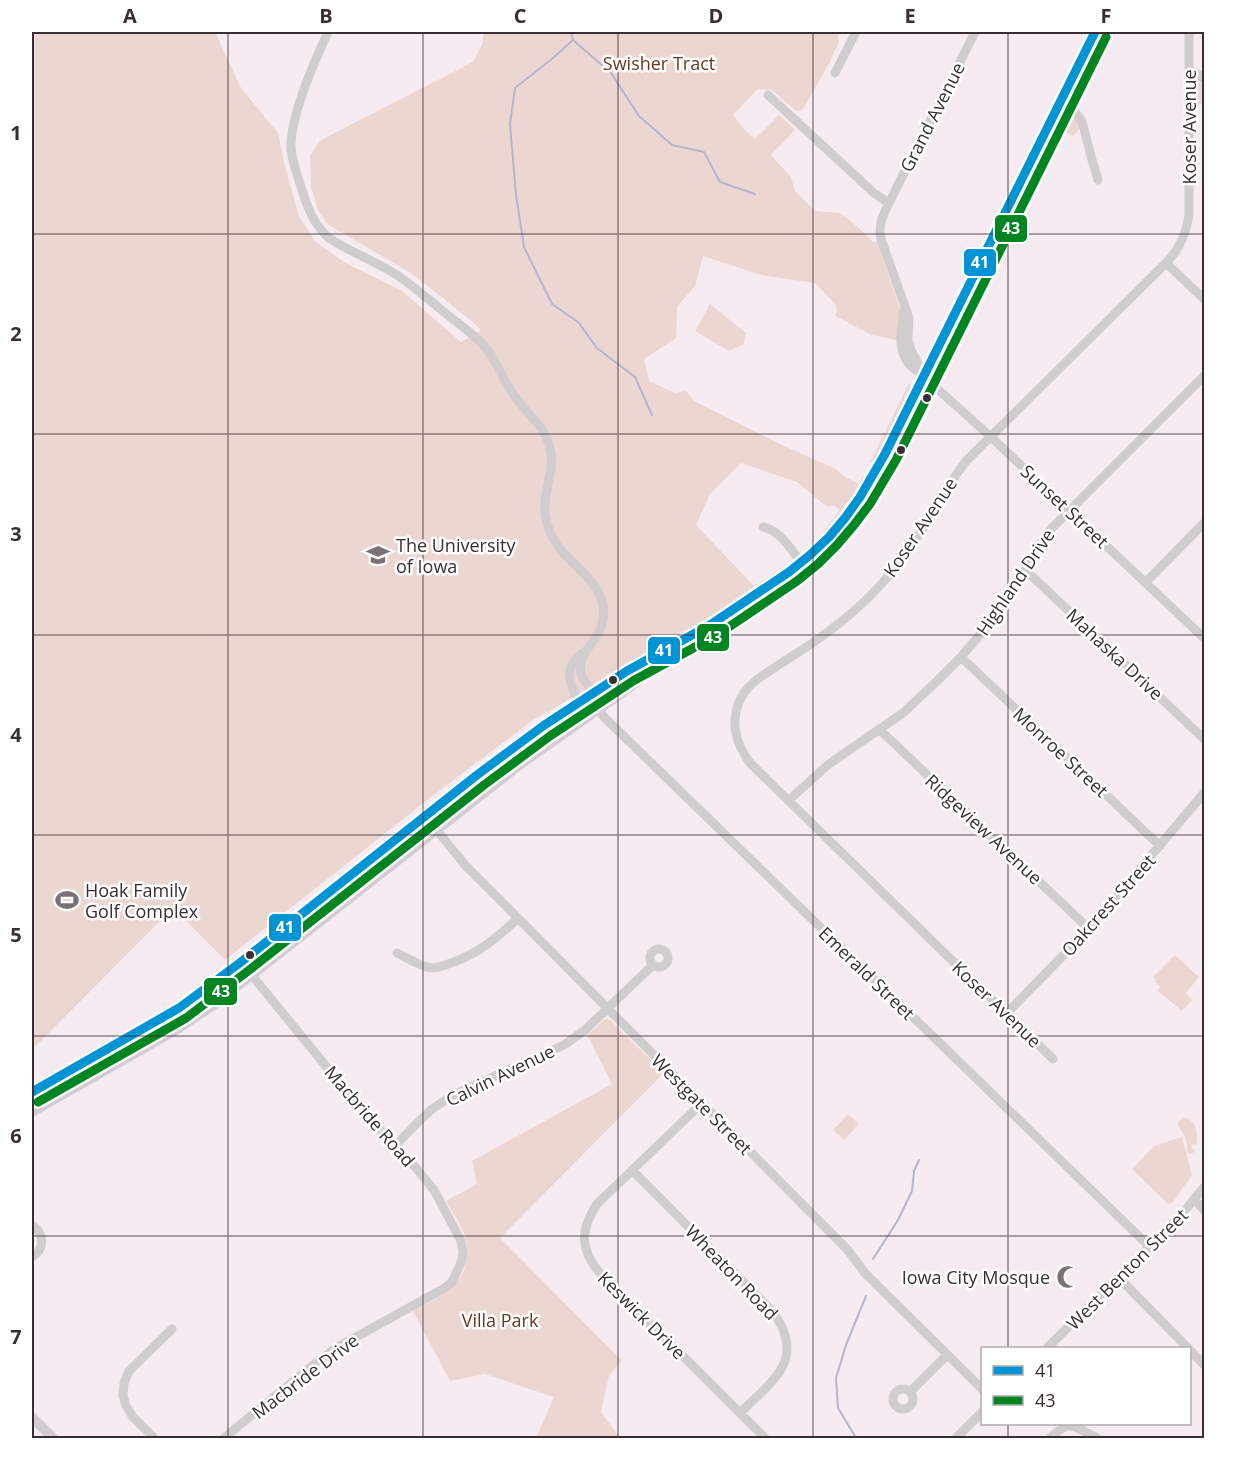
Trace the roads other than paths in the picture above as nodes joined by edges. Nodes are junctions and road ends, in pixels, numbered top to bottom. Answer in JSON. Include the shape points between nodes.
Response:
{"nodes":[{"id":1,"x":328,"y":32,"type":"edge"},
{"id":2,"x":856,"y":32,"type":"edge"},
{"id":3,"x":975,"y":32,"type":"edge"},
{"id":4,"x":1095,"y":32,"type":"edge"},
{"id":5,"x":1189,"y":32,"type":"edge"},
{"id":6,"x":1189,"y":71,"type":"junction"},
{"id":7,"x":835,"y":73,"type":"dead end"},
{"id":8,"x":1204,"y":79,"type":"edge"},
{"id":9,"x":768,"y":95,"type":"dead end"},
{"id":10,"x":1059,"y":104,"type":"junction"},
{"id":11,"x":1098,"y":180,"type":"dead end"},
{"id":12,"x":889,"y":202,"type":"junction"},
{"id":13,"x":1166,"y":262,"type":"junction"},
{"id":14,"x":1204,"y":299,"type":"edge"},
{"id":15,"x":924,"y":375,"type":"junction"},
{"id":16,"x":1204,"y":376,"type":"edge"},
{"id":17,"x":991,"y":437,"type":"junction"},
{"id":18,"x":1069,"y":510,"type":"junction"},
{"id":19,"x":1204,"y":523,"type":"edge"},
{"id":20,"x":763,"y":527,"type":"dead end"},
{"id":21,"x":802,"y":563,"type":"junction"},
{"id":22,"x":1025,"y":571,"type":"junction"},
{"id":23,"x":1146,"y":582,"type":"junction"},
{"id":24,"x":710,"y":625,"type":"junction"},
{"id":25,"x":1204,"y":638,"type":"edge"},
{"id":26,"x":586,"y":651,"type":"junction"},
{"id":27,"x":961,"y":657,"type":"junction"},
{"id":28,"x":587,"y":696,"type":"junction"},
{"id":29,"x":598,"y":709,"type":"junction"},
{"id":30,"x":879,"y":729,"type":"junction"},
{"id":31,"x":1204,"y":739,"type":"edge"},
{"id":32,"x":1204,"y":793,"type":"edge"},
{"id":33,"x":789,"y":801,"type":"junction"},
{"id":34,"x":426,"y":816,"type":"junction"},
{"id":35,"x":436,"y":829,"type":"junction"},
{"id":36,"x":1160,"y":846,"type":"junction"},
{"id":37,"x":518,"y":918,"type":"junction"},
{"id":38,"x":1089,"y":928,"type":"junction"},
{"id":39,"x":397,"y":953,"type":"dead end"},
{"id":40,"x":241,"y":962,"type":"junction"},
{"id":41,"x":653,"y":965,"type":"dead end"},
{"id":42,"x":252,"y":975,"type":"junction"},
{"id":43,"x":608,"y":1009,"type":"junction"},
{"id":44,"x":1007,"y":1013,"type":"junction"},
{"id":45,"x":1053,"y":1059,"type":"dead end"},
{"id":46,"x":32,"y":1092,"type":"edge"},
{"id":47,"x":702,"y":1103,"type":"junction"},
{"id":48,"x":32,"y":1112,"type":"edge"},
{"id":49,"x":395,"y":1146,"type":"junction"},
{"id":50,"x":632,"y":1170,"type":"junction"},
{"id":51,"x":1204,"y":1187,"type":"edge"},
{"id":52,"x":1195,"y":1200,"type":"junction"},
{"id":53,"x":1204,"y":1210,"type":"edge"},
{"id":54,"x":32,"y":1225,"type":"edge"},
{"id":55,"x":1150,"y":1247,"type":"junction"},
{"id":56,"x":32,"y":1257,"type":"edge"},
{"id":57,"x":1119,"y":1278,"type":"junction"},
{"id":58,"x":451,"y":1283,"type":"joint"},
{"id":59,"x":172,"y":1329,"type":"dead end"},
{"id":60,"x":1048,"y":1347,"type":"edge"},
{"id":61,"x":1187,"y":1347,"type":"edge"},
{"id":62,"x":1191,"y":1351,"type":"edge"},
{"id":63,"x":947,"y":1354,"type":"junction"},
{"id":64,"x":1204,"y":1365,"type":"edge"},
{"id":65,"x":981,"y":1388,"type":"edge"},
{"id":66,"x":910,"y":1392,"type":"dead end"},
{"id":67,"x":740,"y":1413,"type":"junction"},
{"id":68,"x":981,"y":1413,"type":"edge"},
{"id":69,"x":32,"y":1417,"type":"edge"},
{"id":70,"x":53,"y":1438,"type":"edge"},
{"id":71,"x":154,"y":1438,"type":"edge"},
{"id":72,"x":224,"y":1438,"type":"edge"},
{"id":73,"x":765,"y":1438,"type":"edge"},
{"id":74,"x":956,"y":1438,"type":"edge"},
{"id":75,"x":1050,"y":1438,"type":"edge"},
{"id":76,"x":1098,"y":1438,"type":"edge"}],
"edges":[{"from":1,"to":26,"type":"street","via":[[300,101],[291,146],[309,211],[329,238],[395,274],[477,339],[545,434],[552,456],[544,503],[548,526],[556,545],[598,591],[603,607],[601,629]]},
{"from":2,"to":7,"type":"street"},
{"from":3,"to":12,"type":"street","name":"Grand Avenue"},
{"from":4,"to":10,"type":"main road"},
{"from":5,"to":6,"type":"street","name":"Koser Avenue"},
{"from":6,"to":8,"type":"street"},
{"from":6,"to":13,"type":"street","name":"Koser Avenue","via":[[1189,215],[1184,237]]},
{"from":9,"to":12,"type":"street","via":[[874,193]]},
{"from":10,"to":11,"type":"street","via":[[1076,112],[1082,121]]},
{"from":10,"to":15,"type":"main road"},
{"from":12,"to":15,"type":"street","name":"Sunset Street","via":[[880,233],[910,323],[909,345]]},
{"from":13,"to":14,"type":"street"},
{"from":13,"to":17,"type":"street","name":"Koser Avenue"},
{"from":15,"to":17,"type":"street","name":"Sunset Street"},
{"from":15,"to":21,"type":"main road","via":[[860,498]]},
{"from":16,"to":18,"type":"street","name":"Highland Drive"},
{"from":17,"to":18,"type":"street","name":"Sunset Street"},
{"from":17,"to":33,"type":"street","name":"Koser Avenue","via":[[958,472],[914,542],[879,586],[844,620],[756,681],[738,705],[735,717],[740,747],[751,764]]},
{"from":18,"to":22,"type":"street","name":"Highland Drive","via":[[1043,538]]},
{"from":18,"to":23,"type":"street","name":"Sunset Street"},
{"from":19,"to":23,"type":"street"},
{"from":20,"to":21,"type":"street","via":[[778,535]]},
{"from":21,"to":24,"type":"main road"},
{"from":22,"to":27,"type":"street","name":"Highland Drive"},
{"from":22,"to":31,"type":"street","name":"Mahaska Drive"},
{"from":23,"to":25,"type":"street","name":"Sunset Street"},
{"from":24,"to":28,"type":"main road"},
{"from":24,"to":29,"type":"main road"},
{"from":26,"to":28,"type":"street","via":[[581,672]]},
{"from":26,"to":28,"type":"street","via":[[571,664],[569,674],[570,684]]},
{"from":27,"to":30,"type":"street","name":"Highland Drive","via":[[919,698]]},
{"from":27,"to":36,"type":"street","name":"Monroe Street"},
{"from":28,"to":29,"type":"street","name":"Emerald Street"},
{"from":28,"to":34,"type":"main road"},
{"from":29,"to":35,"type":"main road"},
{"from":29,"to":55,"type":"street","name":"Emerald Street"},
{"from":30,"to":33,"type":"street","name":"Highland Drive","via":[[829,764]]},
{"from":30,"to":38,"type":"street","name":"Ridgeview Avenue"},
{"from":32,"to":36,"type":"street","name":"Oakcrest Street"},
{"from":33,"to":44,"type":"street","name":"Koser Avenue"},
{"from":34,"to":35,"type":"street","name":"Westgate Street"},
{"from":34,"to":40,"type":"main road"},
{"from":35,"to":37,"type":"street","name":"Westgate Street","via":[[466,866]]},
{"from":35,"to":42,"type":"main road"},
{"from":36,"to":38,"type":"street","name":"Oakcrest Street"},
{"from":37,"to":39,"type":"street","via":[[478,951],[444,966],[422,965]]},
{"from":37,"to":43,"type":"street","name":"Westgate Street"},
{"from":38,"to":44,"type":"street","name":"Oakcrest Street"},
{"from":40,"to":42,"type":"street","name":"Macbride Road"},
{"from":40,"to":46,"type":"main road","via":[[179,1008]]},
{"from":41,"to":43,"type":"street","name":"Calvin Avenue"},
{"from":42,"to":48,"type":"main road","via":[[174,1031]]},
{"from":42,"to":49,"type":"street","name":"Macbride Road"},
{"from":43,"to":47,"type":"street","name":"Westgate Street"},
{"from":43,"to":49,"type":"street","name":"Calvin Avenue","via":[[564,1045],[455,1094]]},
{"from":44,"to":45,"type":"street","name":"Koser Avenue"},
{"from":47,"to":50,"type":"street","name":"Keswick Drive"},
{"from":47,"to":63,"type":"street","name":"Westgate Street"},
{"from":49,"to":58,"type":"street","name":"Macbride Road","via":[[434,1190],[461,1241],[462,1260]]},
{"from":50,"to":67,"type":"street","name":"Wheaton Road","via":[[782,1324],[787,1345],[783,1365]]},
{"from":50,"to":67,"type":"street","name":"Keswick Drive","via":[[590,1214],[584,1233],[588,1256],[598,1271]]},
{"from":51,"to":52,"type":"street","name":"West Benton Street"},
{"from":52,"to":53,"type":"street"},
{"from":52,"to":55,"type":"street","name":"West Benton Street"},
{"from":54,"to":56,"type":"street","via":[[42,1241]]},
{"from":55,"to":57,"type":"street","name":"West Benton Street"},
{"from":57,"to":60,"type":"street","name":"West Benton Street"},
{"from":57,"to":61,"type":"street"},
{"from":58,"to":72,"type":"street","name":"Macbride Drive","via":[[336,1348]]},
{"from":59,"to":71,"type":"street","via":[[129,1371],[124,1383],[126,1406]]},
{"from":62,"to":64,"type":"street"},
{"from":63,"to":65,"type":"street","name":"Westgate Street"},
{"from":63,"to":66,"type":"street"},
{"from":67,"to":73,"type":"street","name":"Keswick Drive"},
{"from":68,"to":74,"type":"street"},
{"from":69,"to":70,"type":"main road"},
{"from":75,"to":76,"type":"street","via":[[1059,1430],[1076,1426]]}]}
